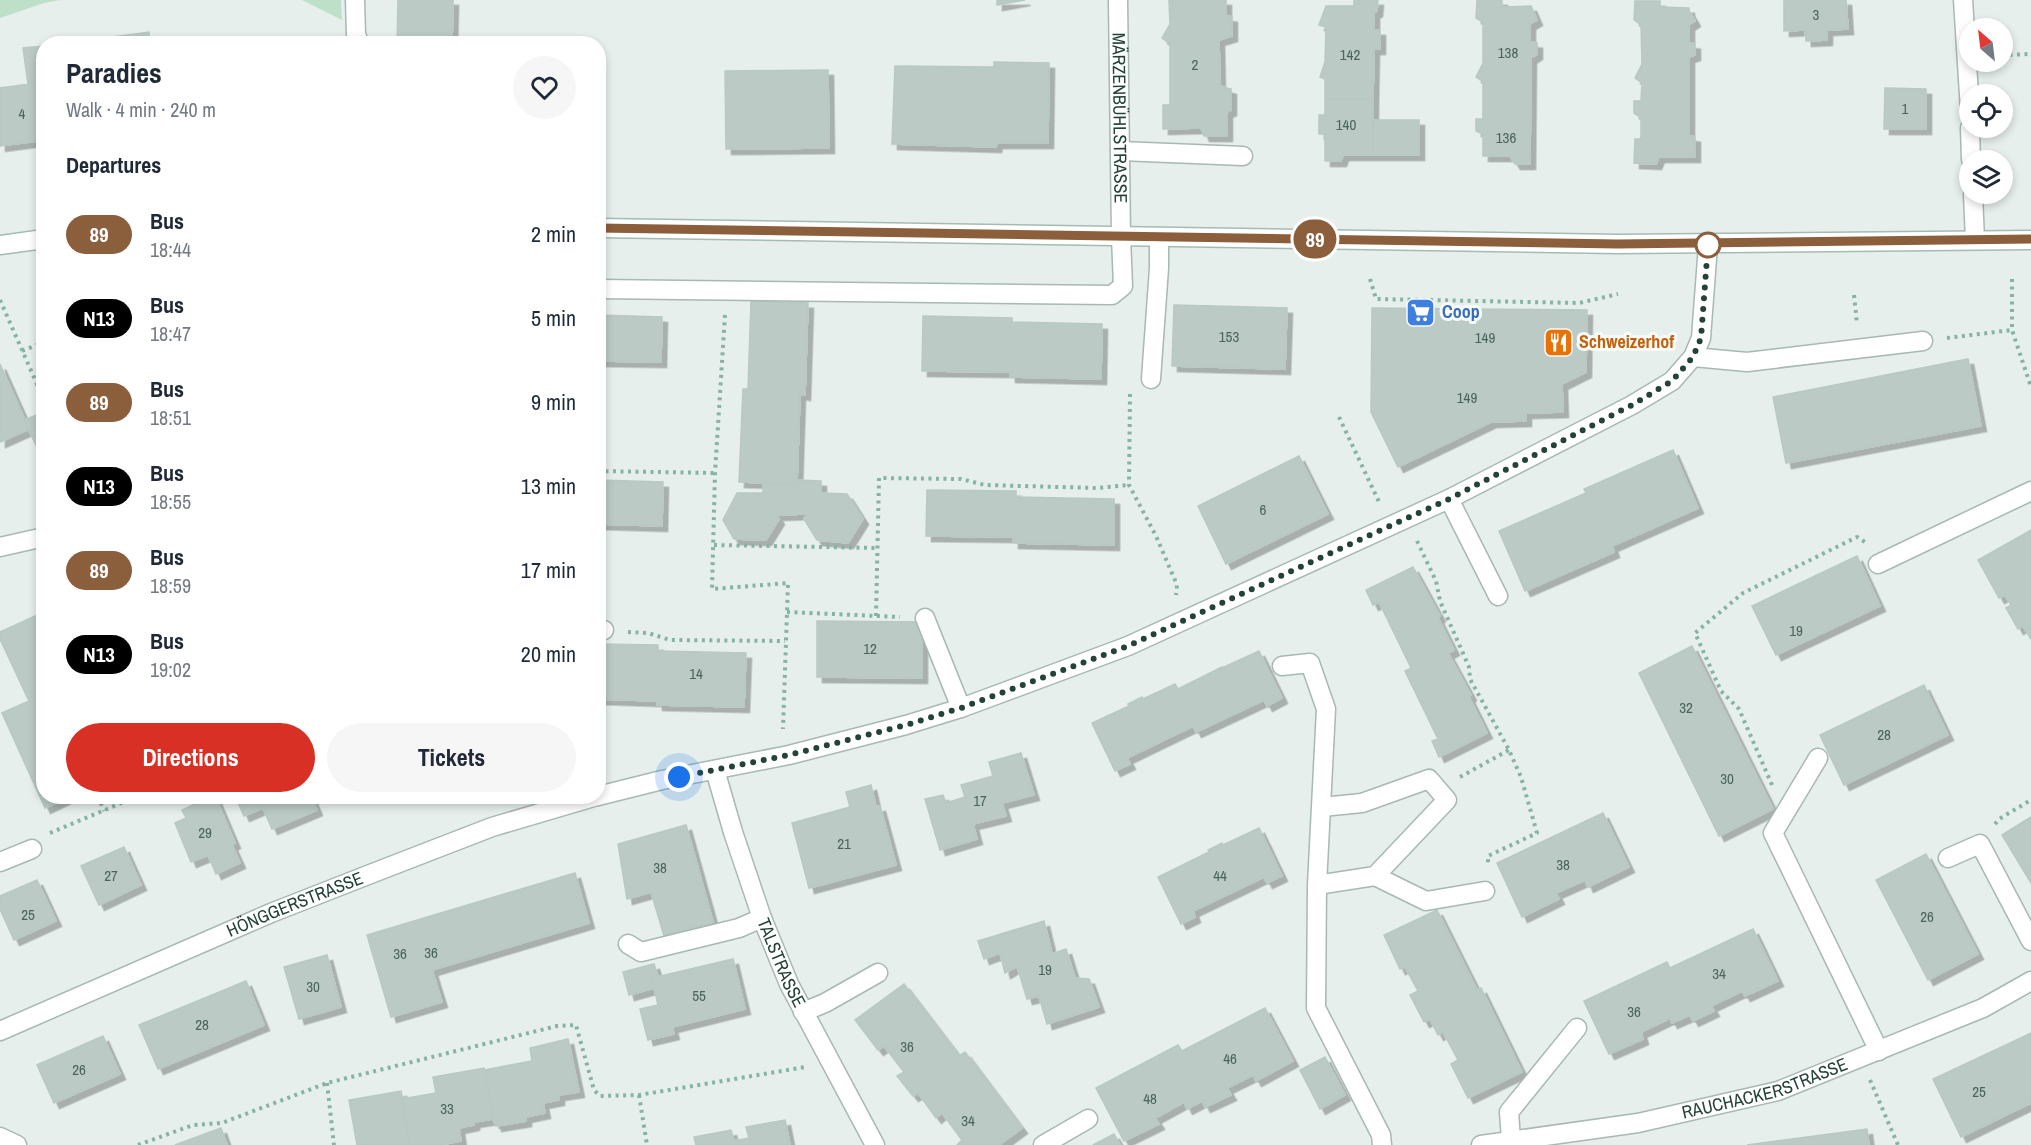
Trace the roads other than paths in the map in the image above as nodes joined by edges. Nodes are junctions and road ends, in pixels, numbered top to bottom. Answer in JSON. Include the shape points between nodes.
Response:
{"nodes":[{"id":1,"x":355,"y":0,"type":"edge"},
{"id":2,"x":1118,"y":0,"type":"edge"},
{"id":3,"x":1963,"y":0,"type":"edge"},
{"id":4,"x":356,"y":36,"type":"edge"},
{"id":5,"x":1968,"y":84,"type":"edge"},
{"id":6,"x":1120,"y":151,"type":"junction"},
{"id":7,"x":1243,"y":156,"type":"dead end"},
{"id":8,"x":1973,"y":204,"type":"edge"},
{"id":9,"x":606,"y":228,"type":"edge"},
{"id":10,"x":1121,"y":237,"type":"junction"},
{"id":11,"x":1159,"y":237,"type":"junction"},
{"id":12,"x":36,"y":240,"type":"edge"},
{"id":13,"x":1975,"y":240,"type":"junction"},
{"id":14,"x":2031,"y":240,"type":"edge"},
{"id":15,"x":0,"y":245,"type":"edge"},
{"id":16,"x":1708,"y":245,"type":"junction"},
{"id":17,"x":606,"y":289,"type":"edge"},
{"id":18,"x":1923,"y":341,"type":"road end"},
{"id":19,"x":1693,"y":357,"type":"junction"},
{"id":20,"x":1151,"y":379,"type":"dead end"},
{"id":21,"x":2031,"y":491,"type":"edge"},
{"id":22,"x":1449,"y":499,"type":"junction"},
{"id":23,"x":36,"y":539,"type":"edge"},
{"id":24,"x":0,"y":547,"type":"edge"},
{"id":25,"x":1885,"y":561,"type":"road end"},
{"id":26,"x":1498,"y":596,"type":"dead end"},
{"id":27,"x":925,"y":618,"type":"road end"},
{"id":28,"x":1282,"y":666,"type":"dead end"},
{"id":29,"x":961,"y":708,"type":"junction"},
{"id":30,"x":1818,"y":758,"type":"dead end"},
{"id":31,"x":715,"y":770,"type":"junction"},
{"id":32,"x":606,"y":794,"type":"edge"},
{"id":33,"x":559,"y":804,"type":"edge"},
{"id":34,"x":1322,"y":807,"type":"junction"},
{"id":35,"x":32,"y":849,"type":"road end"},
{"id":36,"x":1948,"y":858,"type":"dead end"},
{"id":37,"x":0,"y":862,"type":"edge"},
{"id":38,"x":1375,"y":876,"type":"junction"},
{"id":39,"x":1317,"y":885,"type":"junction"},
{"id":40,"x":1485,"y":891,"type":"road end"},
{"id":41,"x":762,"y":918,"type":"junction"},
{"id":42,"x":2031,"y":941,"type":"edge"},
{"id":43,"x":628,"y":944,"type":"dead end"},
{"id":44,"x":878,"y":973,"type":"dead end"},
{"id":45,"x":2031,"y":981,"type":"edge"},
{"id":46,"x":803,"y":1012,"type":"junction"},
{"id":47,"x":1577,"y":1028,"type":"dead end"},
{"id":48,"x":0,"y":1031,"type":"edge"},
{"id":49,"x":1879,"y":1051,"type":"junction"},
{"id":50,"x":1088,"y":1119,"type":"dead end"},
{"id":51,"x":0,"y":1137,"type":"edge"},
{"id":52,"x":1511,"y":1140,"type":"junction"},
{"id":53,"x":17,"y":1145,"type":"edge"},
{"id":54,"x":874,"y":1145,"type":"edge"},
{"id":55,"x":1043,"y":1145,"type":"edge"},
{"id":56,"x":1382,"y":1145,"type":"edge"},
{"id":57,"x":1481,"y":1145,"type":"edge"}],
"edges":[{"from":1,"to":4,"type":"street"},
{"from":2,"to":6,"type":"street","name":"MÄRZENBÜHLSTRASSE"},
{"from":3,"to":5,"type":"street"},
{"from":6,"to":7,"type":"street"},
{"from":6,"to":10,"type":"street","name":"MÄRZENBÜHLSTRASSE"},
{"from":8,"to":13,"type":"street"},
{"from":9,"to":10,"type":"street"},
{"from":10,"to":11,"type":"street"},
{"from":10,"to":17,"type":"street","name":"MÄRZENBÜHLSTRASSE","via":[[1123,286],[1112,295]]},
{"from":11,"to":16,"type":"street"},
{"from":11,"to":20,"type":"street"},
{"from":12,"to":15,"type":"street"},
{"from":13,"to":14,"type":"street"},
{"from":13,"to":16,"type":"street"},
{"from":16,"to":19,"type":"street","name":"HÖNGGERSTRASSE","via":[[1701,338]]},
{"from":18,"to":19,"type":"street","via":[[1747,362]]},
{"from":19,"to":22,"type":"street","name":"HÖNGGERSTRASSE","via":[[1672,381],[1642,399]]},
{"from":21,"to":25,"type":"street"},
{"from":22,"to":26,"type":"street"},
{"from":22,"to":29,"type":"street","name":"HÖNGGERSTRASSE","via":[[1128,646]]},
{"from":23,"to":24,"type":"street"},
{"from":27,"to":29,"type":"street"},
{"from":28,"to":34,"type":"street","via":[[1310,663],[1326,709]]},
{"from":29,"to":31,"type":"street","name":"HÖNGGERSTRASSE","via":[[789,755]]},
{"from":30,"to":49,"type":"street","via":[[1773,833]]},
{"from":31,"to":32,"type":"street","name":"HÖNGGERSTRASSE"},
{"from":31,"to":41,"type":"street","name":"TALSTRASSE"},
{"from":33,"to":48,"type":"street","name":"HÖNGGERSTRASSE","via":[[271,913]]},
{"from":34,"to":38,"type":"street","via":[[1362,803],[1430,779],[1447,800]]},
{"from":34,"to":39,"type":"street"},
{"from":35,"to":37,"type":"street"},
{"from":36,"to":42,"type":"street","via":[[1980,844]]},
{"from":38,"to":39,"type":"street"},
{"from":38,"to":40,"type":"street","via":[[1426,901]]},
{"from":39,"to":56,"type":"street","via":[[1316,1008],[1381,1135]]},
{"from":41,"to":43,"type":"street","via":[[739,928],[641,952]]},
{"from":41,"to":46,"type":"street","name":"TALSTRASSE"},
{"from":44,"to":46,"type":"street"},
{"from":45,"to":49,"type":"street","name":"RAUCHACKERSTRASSE","via":[[1983,1008]]},
{"from":46,"to":54,"type":"street","name":"TALSTRASSE"},
{"from":47,"to":52,"type":"street","via":[[1509,1112]]},
{"from":49,"to":52,"type":"street","name":"RAUCHACKERSTRASSE","via":[[1778,1091],[1638,1123]]},
{"from":50,"to":55,"type":"street"},
{"from":51,"to":53,"type":"street"},
{"from":52,"to":57,"type":"street","name":"RAUCHACKERSTRASSE"}]}
